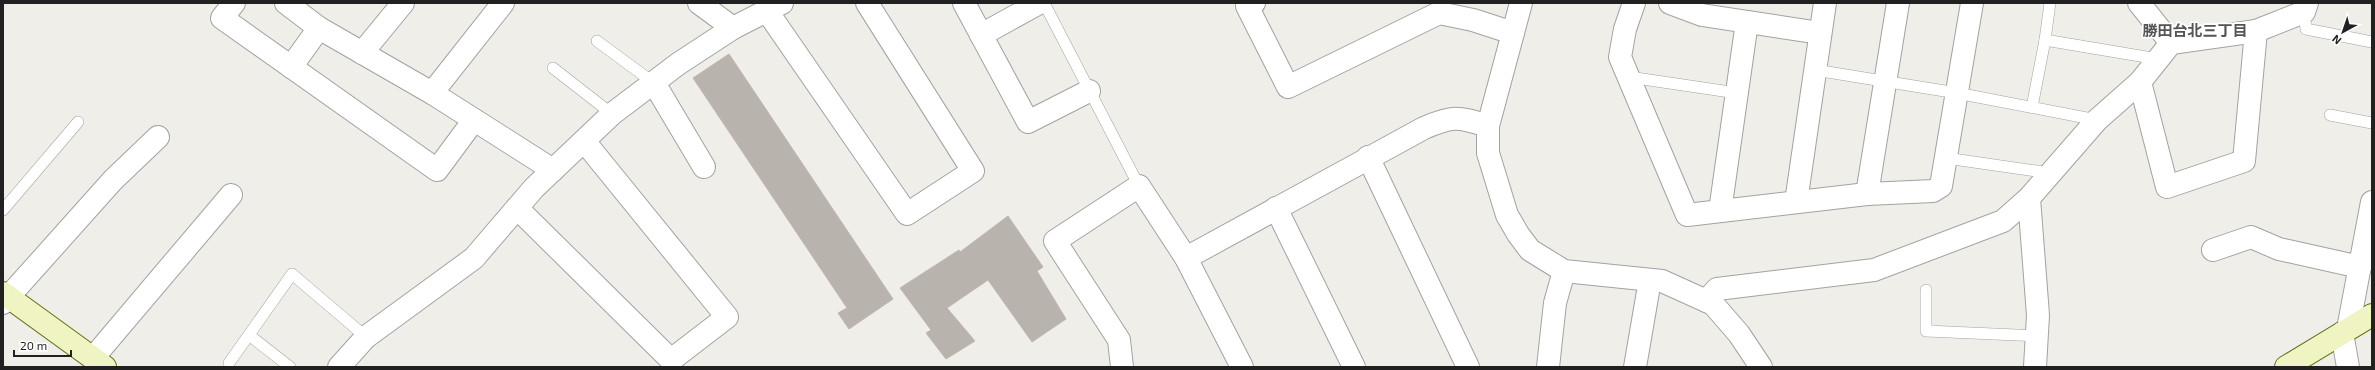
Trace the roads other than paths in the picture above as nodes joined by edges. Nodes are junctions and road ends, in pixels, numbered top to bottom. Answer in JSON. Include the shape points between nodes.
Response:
{"nodes":[{"id":1,"x":234,"y":3,"type":"edge"},
{"id":2,"x":286,"y":3,"type":"edge"},
{"id":3,"x":403,"y":3,"type":"edge"},
{"id":4,"x":503,"y":3,"type":"edge"},
{"id":5,"x":699,"y":3,"type":"edge"},
{"id":6,"x":867,"y":3,"type":"edge"},
{"id":7,"x":964,"y":3,"type":"edge"},
{"id":8,"x":1039,"y":3,"type":"edge"},
{"id":9,"x":1044,"y":3,"type":"edge"},
{"id":10,"x":1254,"y":3,"type":"edge"},
{"id":11,"x":1521,"y":3,"type":"edge"},
{"id":12,"x":1634,"y":3,"type":"edge"},
{"id":13,"x":1670,"y":3,"type":"edge"},
{"id":14,"x":1824,"y":3,"type":"edge"},
{"id":15,"x":1898,"y":3,"type":"edge"},
{"id":16,"x":1972,"y":3,"type":"edge"},
{"id":17,"x":2050,"y":3,"type":"edge"},
{"id":18,"x":2139,"y":3,"type":"edge"},
{"id":19,"x":774,"y":7,"type":"edge"},
{"id":20,"x":2306,"y":7,"type":"edge"},
{"id":21,"x":1439,"y":8,"type":"edge"},
{"id":22,"x":1747,"y":22,"type":"junction"},
{"id":23,"x":319,"y":28,"type":"junction"},
{"id":24,"x":733,"y":28,"type":"junction"},
{"id":25,"x":2256,"y":30,"type":"junction"},
{"id":26,"x":1513,"y":33,"type":"junction"},
{"id":27,"x":1820,"y":33,"type":"junction"},
{"id":28,"x":981,"y":35,"type":"junction"},
{"id":29,"x":2045,"y":40,"type":"junction"},
{"id":30,"x":596,"y":41,"type":"dead end"},
{"id":31,"x":2372,"y":42,"type":"edge"},
{"id":32,"x":2165,"y":51,"type":"junction"},
{"id":33,"x":362,"y":53,"type":"junction"},
{"id":34,"x":291,"y":67,"type":"junction"},
{"id":35,"x":553,"y":68,"type":"dead end"},
{"id":36,"x":1815,"y":70,"type":"junction"},
{"id":37,"x":1628,"y":77,"type":"junction"},
{"id":38,"x":1885,"y":81,"type":"junction"},
{"id":39,"x":2140,"y":82,"type":"junction"},
{"id":40,"x":654,"y":83,"type":"junction"},
{"id":41,"x":1089,"y":91,"type":"junction"},
{"id":42,"x":1737,"y":92,"type":"junction"},
{"id":43,"x":432,"y":93,"type":"junction"},
{"id":44,"x":1957,"y":93,"type":"junction"},
{"id":45,"x":2032,"y":107,"type":"junction"},
{"id":46,"x":612,"y":114,"type":"junction"},
{"id":47,"x":2330,"y":115,"type":"dead end"},
{"id":48,"x":474,"y":120,"type":"junction"},
{"id":49,"x":2097,"y":120,"type":"junction"},
{"id":50,"x":78,"y":122,"type":"dead end"},
{"id":51,"x":2372,"y":123,"type":"edge"},
{"id":52,"x":1488,"y":126,"type":"junction"},
{"id":53,"x":158,"y":137,"type":"dead end"},
{"id":54,"x":584,"y":141,"type":"junction"},
{"id":55,"x":1368,"y":158,"type":"junction"},
{"id":56,"x":1946,"y":158,"type":"junction"},
{"id":57,"x":704,"y":167,"type":"dead end"},
{"id":58,"x":553,"y":170,"type":"junction"},
{"id":59,"x":2050,"y":173,"type":"junction"},
{"id":60,"x":1139,"y":186,"type":"junction"},
{"id":61,"x":1867,"y":194,"type":"junction"},
{"id":62,"x":231,"y":195,"type":"dead end"},
{"id":63,"x":2029,"y":198,"type":"junction"},
{"id":64,"x":1796,"y":202,"type":"junction"},
{"id":65,"x":2372,"y":202,"type":"edge"},
{"id":66,"x":517,"y":208,"type":"junction"},
{"id":67,"x":1276,"y":208,"type":"junction"},
{"id":68,"x":3,"y":210,"type":"edge"},
{"id":69,"x":1720,"y":211,"type":"junction"},
{"id":70,"x":2213,"y":250,"type":"dead end"},
{"id":71,"x":1186,"y":258,"type":"junction"},
{"id":72,"x":2360,"y":267,"type":"junction"},
{"id":73,"x":1564,"y":271,"type":"junction"},
{"id":74,"x":1650,"y":280,"type":"junction"},
{"id":75,"x":1926,"y":290,"type":"dead end"},
{"id":76,"x":5,"y":297,"type":"edge"},
{"id":77,"x":1706,"y":301,"type":"junction"},
{"id":78,"x":2372,"y":315,"type":"edge"},
{"id":79,"x":2345,"y":331,"type":"junction"},
{"id":80,"x":249,"y":335,"type":"junction"},
{"id":81,"x":2037,"y":336,"type":"junction"},
{"id":82,"x":366,"y":337,"type":"junction"},
{"id":83,"x":99,"y":363,"type":"edge"},
{"id":84,"x":229,"y":363,"type":"dead end"},
{"id":85,"x":290,"y":367,"type":"edge"},
{"id":86,"x":339,"y":367,"type":"edge"},
{"id":87,"x":1122,"y":367,"type":"edge"},
{"id":88,"x":1242,"y":367,"type":"edge"},
{"id":89,"x":1354,"y":367,"type":"edge"},
{"id":90,"x":1468,"y":367,"type":"edge"},
{"id":91,"x":1548,"y":367,"type":"edge"},
{"id":92,"x":1635,"y":367,"type":"edge"},
{"id":93,"x":1761,"y":367,"type":"edge"},
{"id":94,"x":2035,"y":367,"type":"edge"},
{"id":95,"x":2286,"y":367,"type":"edge"},
{"id":96,"x":2348,"y":367,"type":"edge"}],
"edges":[{"from":1,"to":34,"type":"street","via":[[222,18]]},
{"from":2,"to":23,"type":"street"},
{"from":3,"to":33,"type":"street"},
{"from":4,"to":43,"type":"street"},
{"from":5,"to":24,"type":"street"},
{"from":6,"to":19,"type":"street","via":[[973,171],[907,214]]},
{"from":7,"to":28,"type":"street"},
{"from":8,"to":28,"type":"street"},
{"from":9,"to":41,"type":"lane"},
{"from":10,"to":21,"type":"street","via":[[1247,6],[1288,87]]},
{"from":11,"to":26,"type":"street"},
{"from":12,"to":37,"type":"street","via":[[1625,29],[1620,57]]},
{"from":13,"to":22,"type":"street","via":[[1702,15]]},
{"from":14,"to":27,"type":"street"},
{"from":15,"to":38,"type":"street"},
{"from":16,"to":44,"type":"street"},
{"from":17,"to":29,"type":"lane"},
{"from":18,"to":32,"type":"street"},
{"from":19,"to":24,"type":"street"},
{"from":20,"to":25,"type":"street"},
{"from":20,"to":31,"type":"lane","via":[[2306,29]]},
{"from":21,"to":26,"type":"street"},
{"from":22,"to":27,"type":"street"},
{"from":22,"to":42,"type":"street"},
{"from":23,"to":33,"type":"street"},
{"from":23,"to":34,"type":"street"},
{"from":24,"to":40,"type":"street"},
{"from":25,"to":32,"type":"street"},
{"from":25,"to":39,"type":"street","via":[[2244,161],[2167,187]]},
{"from":26,"to":52,"type":"street"},
{"from":27,"to":36,"type":"street"},
{"from":28,"to":41,"type":"street","via":[[1028,122]]},
{"from":29,"to":32,"type":"lane"},
{"from":29,"to":45,"type":"lane"},
{"from":30,"to":40,"type":"lane"},
{"from":32,"to":39,"type":"street"},
{"from":33,"to":43,"type":"street"},
{"from":34,"to":48,"type":"street","via":[[436,170]]},
{"from":35,"to":46,"type":"lane"},
{"from":36,"to":38,"type":"lane"},
{"from":36,"to":64,"type":"street"},
{"from":37,"to":42,"type":"lane"},
{"from":37,"to":69,"type":"street","via":[[1687,215]]},
{"from":38,"to":44,"type":"lane"},
{"from":38,"to":61,"type":"street"},
{"from":39,"to":49,"type":"street"},
{"from":40,"to":46,"type":"street"},
{"from":40,"to":57,"type":"street"},
{"from":41,"to":60,"type":"lane"},
{"from":42,"to":69,"type":"street"},
{"from":43,"to":48,"type":"street"},
{"from":44,"to":45,"type":"lane"},
{"from":44,"to":56,"type":"street"},
{"from":45,"to":49,"type":"lane"},
{"from":46,"to":54,"type":"street"},
{"from":47,"to":51,"type":"lane"},
{"from":48,"to":58,"type":"street"},
{"from":49,"to":59,"type":"street"},
{"from":50,"to":68,"type":"lane"},
{"from":52,"to":55,"type":"street","via":[[1465,119],[1447,118]]},
{"from":52,"to":73,"type":"street","via":[[1488,153],[1508,216],[1530,250]]},
{"from":53,"to":76,"type":"street","via":[[113,180]]},
{"from":54,"to":58,"type":"street"},
{"from":54,"to":66,"type":"street","via":[[727,317],[671,360]]},
{"from":55,"to":67,"type":"street"},
{"from":55,"to":90,"type":"street"},
{"from":56,"to":59,"type":"lane"},
{"from":56,"to":61,"type":"street","via":[[1941,186],[1933,191]]},
{"from":58,"to":66,"type":"street"},
{"from":59,"to":63,"type":"street"},
{"from":60,"to":71,"type":"street"},
{"from":60,"to":87,"type":"street","via":[[1055,241],[1119,340]]},
{"from":61,"to":64,"type":"street"},
{"from":62,"to":83,"type":"street"},
{"from":63,"to":77,"type":"street","via":[[2003,220],[1874,270],[1717,289]]},
{"from":63,"to":81,"type":"street","via":[[2038,316]]},
{"from":64,"to":69,"type":"street"},
{"from":65,"to":72,"type":"street"},
{"from":66,"to":82,"type":"street","via":[[474,258]]},
{"from":67,"to":71,"type":"street"},
{"from":67,"to":89,"type":"street"},
{"from":70,"to":72,"type":"street","via":[[2251,237],[2279,249]]},
{"from":71,"to":88,"type":"street"},
{"from":72,"to":79,"type":"street"},
{"from":73,"to":74,"type":"street"},
{"from":73,"to":91,"type":"street","via":[[1555,303]]},
{"from":74,"to":77,"type":"street","via":[[1662,281]]},
{"from":74,"to":92,"type":"street"},
{"from":75,"to":81,"type":"lane","via":[[1926,332]]},
{"from":76,"to":83,"type":"street"},
{"from":77,"to":93,"type":"street","via":[[1713,304],[1739,334]]},
{"from":78,"to":79,"type":"street"},
{"from":79,"to":95,"type":"street"},
{"from":79,"to":96,"type":"street"},
{"from":80,"to":82,"type":"lane","via":[[292,274]]},
{"from":80,"to":84,"type":"lane"},
{"from":80,"to":85,"type":"lane"},
{"from":81,"to":94,"type":"street"},
{"from":82,"to":86,"type":"street"}]}
